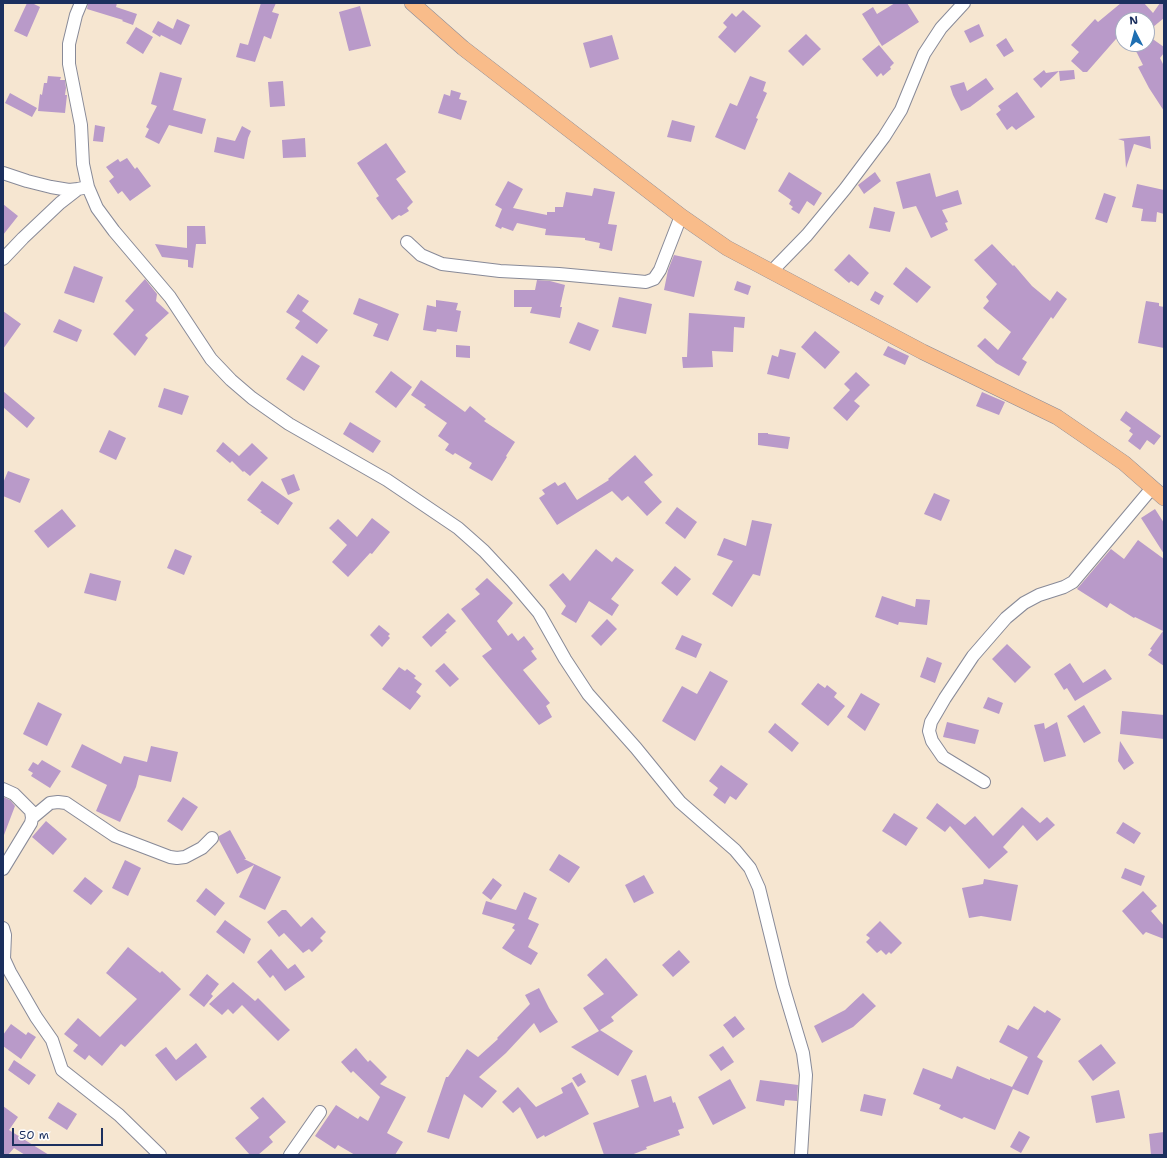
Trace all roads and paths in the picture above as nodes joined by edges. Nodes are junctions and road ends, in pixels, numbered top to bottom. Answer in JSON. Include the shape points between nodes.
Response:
{"nodes":[{"id":1,"x":81,"y":3,"type":"edge"},
{"id":2,"x":412,"y":3,"type":"edge"},
{"id":3,"x":964,"y":3,"type":"edge"},
{"id":4,"x":3,"y":174,"type":"edge"},
{"id":5,"x":83,"y":188,"type":"junction"},
{"id":6,"x":681,"y":216,"type":"junction"},
{"id":7,"x":407,"y":242,"type":"dead end"},
{"id":8,"x":3,"y":259,"type":"edge"},
{"id":9,"x":771,"y":272,"type":"junction"},
{"id":10,"x":1152,"y":488,"type":"junction"},
{"id":11,"x":1164,"y":498,"type":"edge"},
{"id":12,"x":984,"y":782,"type":"dead end"},
{"id":13,"x":3,"y":789,"type":"edge"},
{"id":14,"x":32,"y":818,"type":"junction"},
{"id":15,"x":212,"y":838,"type":"dead end"},
{"id":16,"x":3,"y":869,"type":"edge"},
{"id":17,"x":3,"y":928,"type":"edge"},
{"id":18,"x":320,"y":1112,"type":"dead end"},
{"id":19,"x":160,"y":1155,"type":"edge"},
{"id":20,"x":290,"y":1155,"type":"edge"},
{"id":21,"x":801,"y":1155,"type":"edge"}],
"edges":[{"from":1,"to":5,"type":"street","via":[[69,44],[69,64],[80,125]]},
{"from":2,"to":6,"type":"main road","via":[[463,48]]},
{"from":3,"to":9,"type":"street","via":[[940,28],[924,54],[901,110],[884,137],[846,189]]},
{"from":4,"to":5,"type":"street","via":[[27,182],[69,190]]},
{"from":5,"to":8,"type":"street","via":[[55,208]]},
{"from":5,"to":21,"type":"street","via":[[114,231],[170,297],[211,359],[230,380],[289,424],[387,480],[458,528],[484,551],[539,614],[588,694],[680,802],[735,850],[750,868],[759,888],[783,986],[803,1053],[806,1075]]},
{"from":6,"to":7,"type":"street","via":[[660,270],[654,279],[646,282],[442,264],[421,255]]},
{"from":6,"to":9,"type":"main road","via":[[728,248]]},
{"from":9,"to":10,"type":"main road","via":[[923,352],[1058,417],[1124,463]]},
{"from":10,"to":11,"type":"main road"},
{"from":10,"to":12,"type":"street","via":[[1073,582],[1024,603],[1006,618],[973,656],[931,722],[929,731],[932,741],[944,757]]},
{"from":13,"to":14,"type":"street","via":[[14,794],[31,811]]},
{"from":14,"to":15,"type":"street","via":[[50,803],[66,803],[115,836],[177,858],[185,857],[202,848]]},
{"from":14,"to":16,"type":"street","via":[[32,823]]},
{"from":17,"to":19,"type":"street","via":[[4,959],[36,1017],[52,1040],[62,1070],[119,1115]]},
{"from":18,"to":20,"type":"street"}]}
